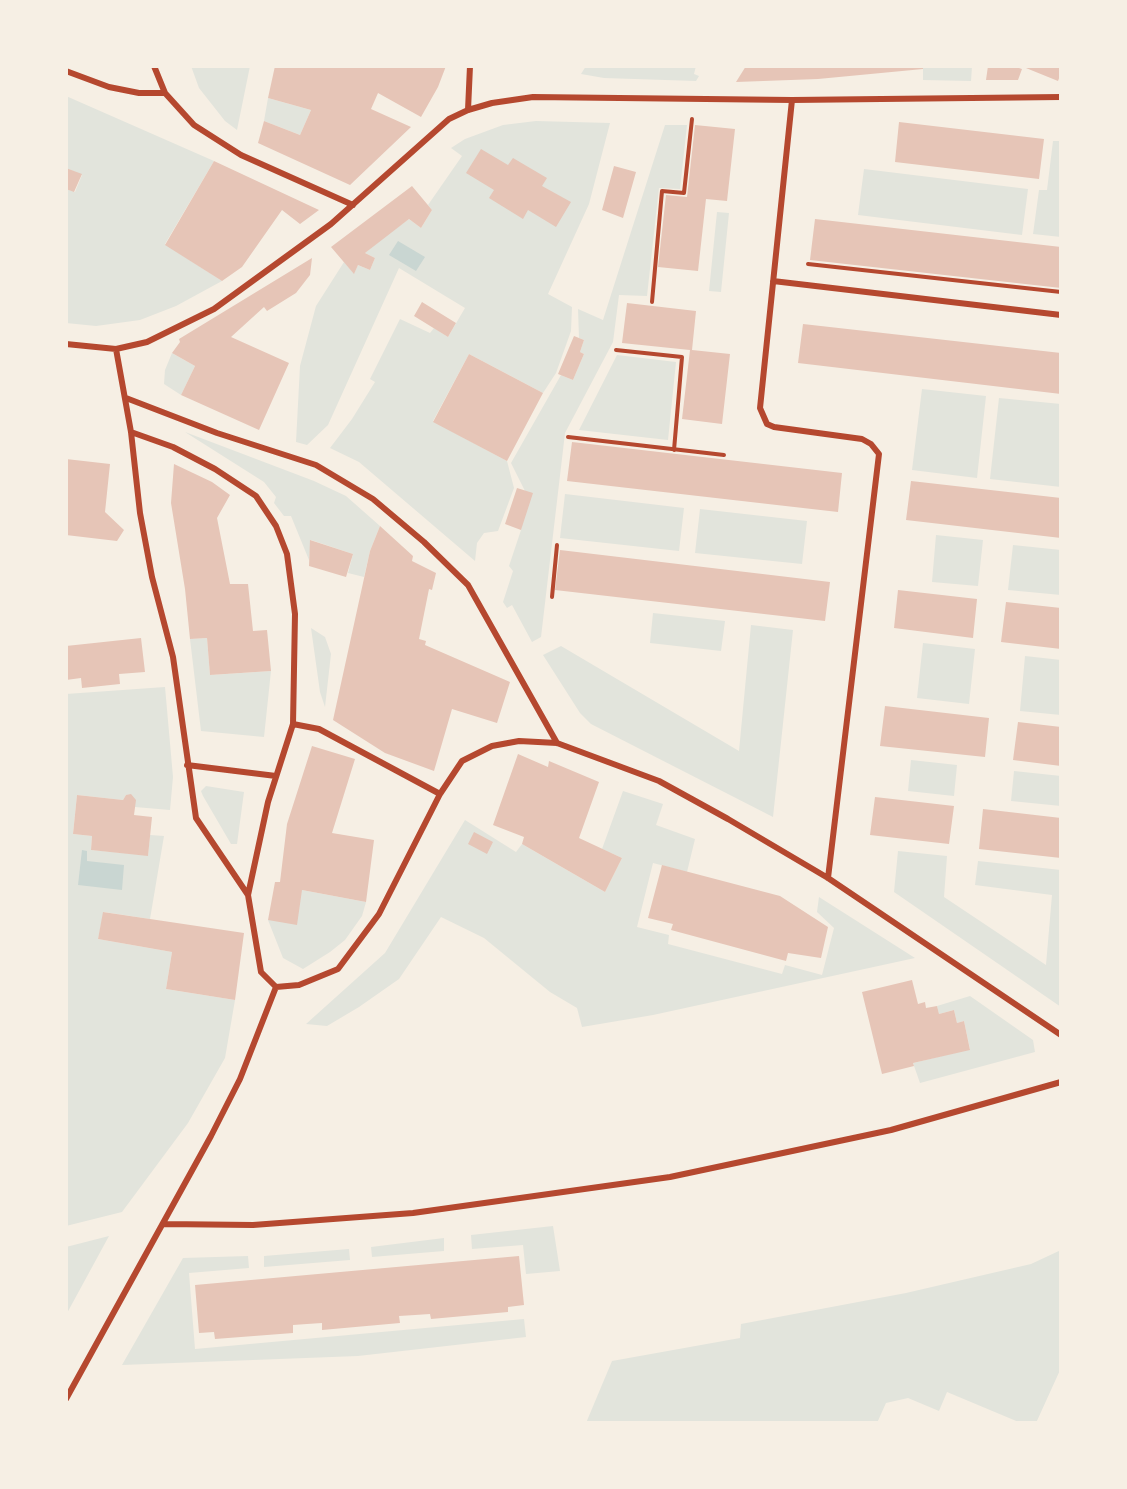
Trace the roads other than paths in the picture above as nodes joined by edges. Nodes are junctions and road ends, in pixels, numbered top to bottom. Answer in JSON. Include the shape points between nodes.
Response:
{"nodes":[{"id":1,"x":154,"y":66,"type":"edge"},
{"id":2,"x":470,"y":66,"type":"edge"},
{"id":3,"x":66,"y":72,"type":"edge"},
{"id":4,"x":165,"y":93,"type":"junction"},
{"id":5,"x":1061,"y":97,"type":"edge"},
{"id":6,"x":792,"y":100,"type":"junction"},
{"id":7,"x":468,"y":110,"type":"junction"},
{"id":8,"x":353,"y":206,"type":"junction"},
{"id":9,"x":772,"y":281,"type":"junction"},
{"id":10,"x":1061,"y":315,"type":"edge"},
{"id":11,"x":66,"y":344,"type":"edge"},
{"id":12,"x":116,"y":349,"type":"junction"},
{"id":13,"x":126,"y":398,"type":"junction"},
{"id":14,"x":131,"y":432,"type":"junction"},
{"id":15,"x":293,"y":724,"type":"junction"},
{"id":16,"x":557,"y":743,"type":"junction"},
{"id":17,"x":187,"y":765,"type":"junction"},
{"id":18,"x":276,"y":777,"type":"junction"},
{"id":19,"x":440,"y":794,"type":"junction"},
{"id":20,"x":828,"y":878,"type":"junction"},
{"id":21,"x":248,"y":895,"type":"junction"},
{"id":22,"x":276,"y":987,"type":"junction"},
{"id":23,"x":1061,"y":1035,"type":"edge"},
{"id":24,"x":1061,"y":1082,"type":"edge"},
{"id":25,"x":164,"y":1224,"type":"junction"},
{"id":26,"x":66,"y":1399,"type":"edge"}],
"edges":[{"from":1,"to":4,"type":"street"},
{"from":2,"to":7,"type":"street"},
{"from":3,"to":4,"type":"street","via":[[119,89]]},
{"from":4,"to":8,"type":"street","via":[[194,125],[241,155]]},
{"from":5,"to":6,"type":"street"},
{"from":6,"to":7,"type":"street","via":[[533,97],[492,102]]},
{"from":6,"to":9,"type":"street"},
{"from":7,"to":8,"type":"street","via":[[433,132]]},
{"from":8,"to":12,"type":"street","via":[[214,309],[147,342]]},
{"from":9,"to":10,"type":"street"},
{"from":9,"to":20,"type":"street","via":[[760,408],[763,417],[774,427],[862,439],[879,454]]},
{"from":11,"to":12,"type":"street"},
{"from":12,"to":13,"type":"street"},
{"from":13,"to":14,"type":"street"},
{"from":13,"to":16,"type":"street","via":[[316,465],[373,499],[468,585]]},
{"from":14,"to":15,"type":"street","via":[[173,447],[256,496],[276,526],[287,554],[296,614]]},
{"from":14,"to":17,"type":"street","via":[[140,513],[173,657]]},
{"from":15,"to":18,"type":"street"},
{"from":15,"to":19,"type":"street","via":[[319,729]]},
{"from":16,"to":19,"type":"street","via":[[519,741],[492,746],[462,761]]},
{"from":16,"to":20,"type":"street","via":[[659,782]]},
{"from":17,"to":18,"type":"street"},
{"from":17,"to":21,"type":"street","via":[[196,818]]},
{"from":18,"to":21,"type":"street"},
{"from":19,"to":22,"type":"street","via":[[379,914],[338,969],[299,985]]},
{"from":20,"to":23,"type":"street"},
{"from":21,"to":22,"type":"street","via":[[261,972]]},
{"from":22,"to":25,"type":"street","via":[[240,1079]]},
{"from":24,"to":25,"type":"street","via":[[891,1130],[670,1178],[413,1213],[254,1225]]},
{"from":25,"to":26,"type":"street"}]}
